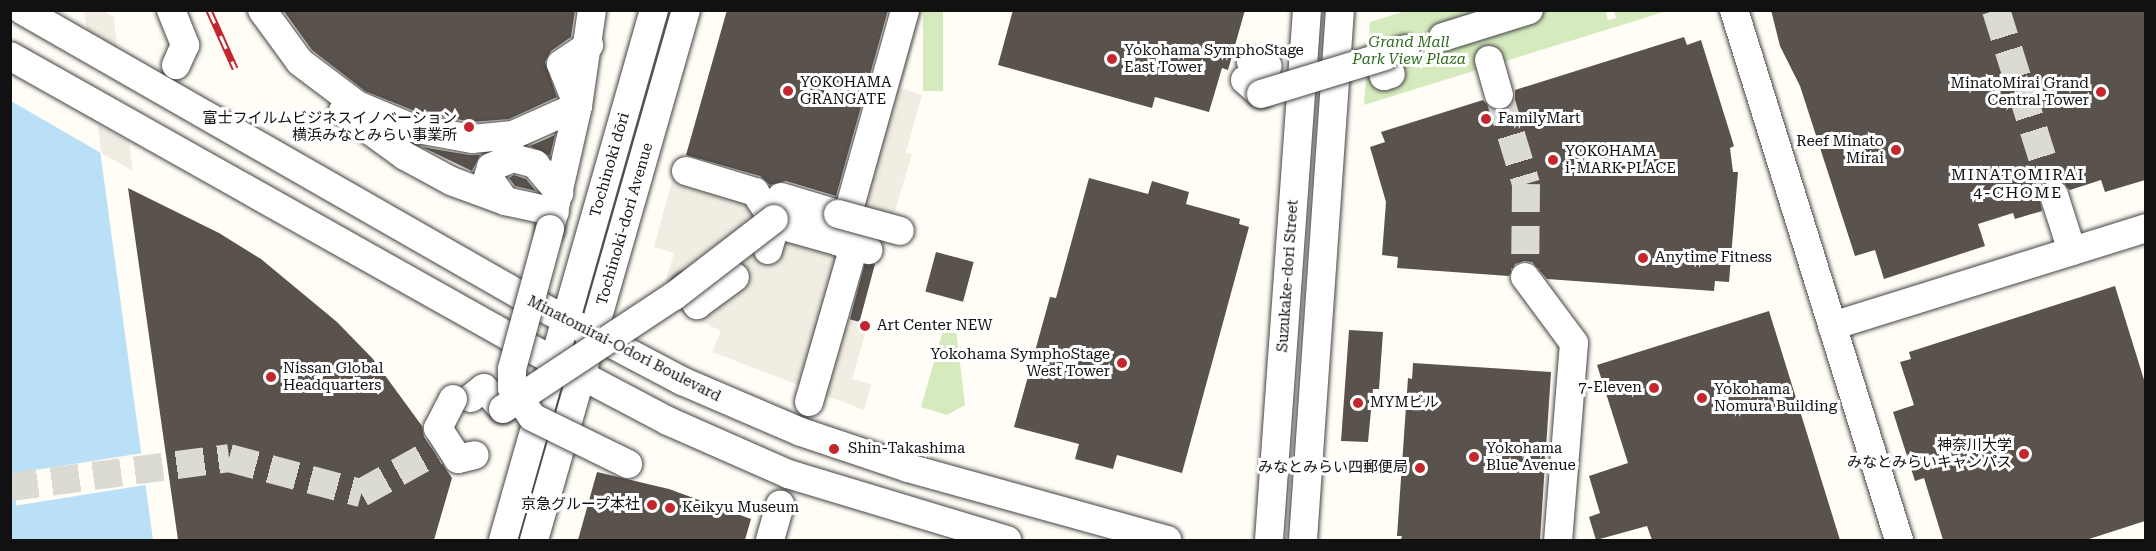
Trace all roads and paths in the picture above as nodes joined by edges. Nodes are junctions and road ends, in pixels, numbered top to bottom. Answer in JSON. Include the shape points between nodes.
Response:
{"nodes":[{"id":1,"x":22,"y":10,"type":"edge"},
{"id":2,"x":161,"y":10,"type":"edge"},
{"id":3,"x":171,"y":10,"type":"edge"},
{"id":4,"x":257,"y":10,"type":"edge"},
{"id":5,"x":262,"y":10,"type":"edge"},
{"id":6,"x":592,"y":10,"type":"edge"},
{"id":7,"x":654,"y":10,"type":"edge"},
{"id":8,"x":686,"y":10,"type":"edge"},
{"id":9,"x":886,"y":10,"type":"edge"},
{"id":10,"x":905,"y":10,"type":"edge"},
{"id":11,"x":1307,"y":10,"type":"edge"},
{"id":12,"x":1340,"y":10,"type":"edge"},
{"id":13,"x":1529,"y":10,"type":"edge"},
{"id":14,"x":1734,"y":10,"type":"edge"},
{"id":15,"x":10,"y":56,"type":"edge"},
{"id":16,"x":1490,"y":60,"type":"dead end"},
{"id":17,"x":1256,"y":76,"type":"dead end"},
{"id":18,"x":1499,"y":95,"type":"tunnel mouth"},
{"id":19,"x":578,"y":106,"type":"junction"},
{"id":20,"x":686,"y":171,"type":"dead end"},
{"id":21,"x":2054,"y":195,"type":"tunnel mouth"},
{"id":22,"x":505,"y":201,"type":"junction"},
{"id":23,"x":778,"y":211,"type":"junction"},
{"id":24,"x":546,"y":212,"type":"junction"},
{"id":25,"x":833,"y":212,"type":"junction"},
{"id":26,"x":2145,"y":228,"type":"edge"},
{"id":27,"x":900,"y":231,"type":"dead end"},
{"id":28,"x":860,"y":236,"type":"junction"},
{"id":29,"x":2072,"y":250,"type":"junction"},
{"id":30,"x":1525,"y":277,"type":"tunnel mouth"},
{"id":31,"x":722,"y":289,"type":"dead end"},
{"id":32,"x":679,"y":291,"type":"junction"},
{"id":33,"x":566,"y":320,"type":"junction"},
{"id":34,"x":1832,"y":326,"type":"junction"},
{"id":35,"x":593,"y":334,"type":"junction"},
{"id":36,"x":553,"y":361,"type":"junction"},
{"id":37,"x":581,"y":375,"type":"junction"},
{"id":38,"x":809,"y":402,"type":"dead end"},
{"id":39,"x":510,"y":404,"type":"junction"},
{"id":40,"x":475,"y":455,"type":"dead end"},
{"id":41,"x":618,"y":466,"type":"dead end"},
{"id":42,"x":780,"y":504,"type":"dead end"},
{"id":43,"x":503,"y":540,"type":"edge"},
{"id":44,"x":534,"y":540,"type":"edge"},
{"id":45,"x":770,"y":540,"type":"edge"},
{"id":46,"x":1007,"y":540,"type":"edge"},
{"id":47,"x":1167,"y":540,"type":"edge"},
{"id":48,"x":1269,"y":540,"type":"edge"},
{"id":49,"x":1303,"y":540,"type":"edge"},
{"id":50,"x":1558,"y":540,"type":"edge"},
{"id":51,"x":1899,"y":540,"type":"edge"}],
"edges":[{"from":1,"to":33,"type":"street","name":"Minatomirai-Odori Boulevard"},
{"from":2,"to":3,"type":"street","via":[[180,56]]},
{"from":4,"to":22,"type":"street","via":[[305,75],[330,101],[377,138],[451,181]]},
{"from":5,"to":19,"type":"street","via":[[300,62],[357,105],[412,128],[450,136],[495,138],[531,129]]},
{"from":6,"to":19,"type":"street"},
{"from":7,"to":33,"type":"street","name":"Tochinoki dōri"},
{"from":8,"to":35,"type":"street","name":"Tochinoki-dori Avenue"},
{"from":9,"to":25,"type":"street"},
{"from":10,"to":28,"type":"street"},
{"from":11,"to":48,"type":"street","name":"Suzukake-dori Street"},
{"from":12,"to":49,"type":"street"},
{"from":13,"to":17,"type":"street","bridge":true,"via":[[1412,49]]},
{"from":14,"to":34,"type":"street"},
{"from":15,"to":36,"type":"street"},
{"from":16,"to":18,"type":"street"},
{"from":19,"to":24,"type":"street"},
{"from":20,"to":23,"type":"street","via":[[755,192]]},
{"from":21,"to":29,"type":"street"},
{"from":22,"to":24,"type":"street"},
{"from":22,"to":24,"type":"street","via":[[488,177],[491,167],[513,158],[535,164]]},
{"from":23,"to":25,"type":"street"},
{"from":23,"to":28,"type":"street"},
{"from":23,"to":32,"type":"street","bridge":true,"via":[[774,219]]},
{"from":24,"to":39,"type":"street","bridge":true,"via":[[512,369]]},
{"from":25,"to":28,"type":"street","bridge":true},
{"from":26,"to":29,"type":"street"},
{"from":27,"to":28,"type":"street","bridge":true},
{"from":28,"to":38,"type":"street"},
{"from":29,"to":34,"type":"street"},
{"from":30,"to":50,"type":"street","via":[[1574,343]]},
{"from":31,"to":32,"type":"street","via":[[697,305]]},
{"from":32,"to":39,"type":"street","bridge":true},
{"from":33,"to":35,"type":"street","name":"Minatomirai-Odori Boulevard"},
{"from":33,"to":36,"type":"street","name":"Tochinoki dōri"},
{"from":34,"to":51,"type":"street"},
{"from":35,"to":37,"type":"street","name":"Tochinoki-dori Avenue"},
{"from":35,"to":47,"type":"street","name":"Minatomirai-Odori Boulevard","via":[[682,381],[801,432],[908,468]]},
{"from":36,"to":37,"type":"street"},
{"from":36,"to":43,"type":"street"},
{"from":37,"to":44,"type":"street","name":"Tochinoki-dori Avenue"},
{"from":37,"to":46,"type":"street","via":[[668,421],[788,474]]},
{"from":39,"to":40,"type":"street","bridge":true,"via":[[484,388],[462,398],[438,428],[443,447],[458,459]]},
{"from":39,"to":41,"type":"street","bridge":true},
{"from":42,"to":45,"type":"street"}]}
